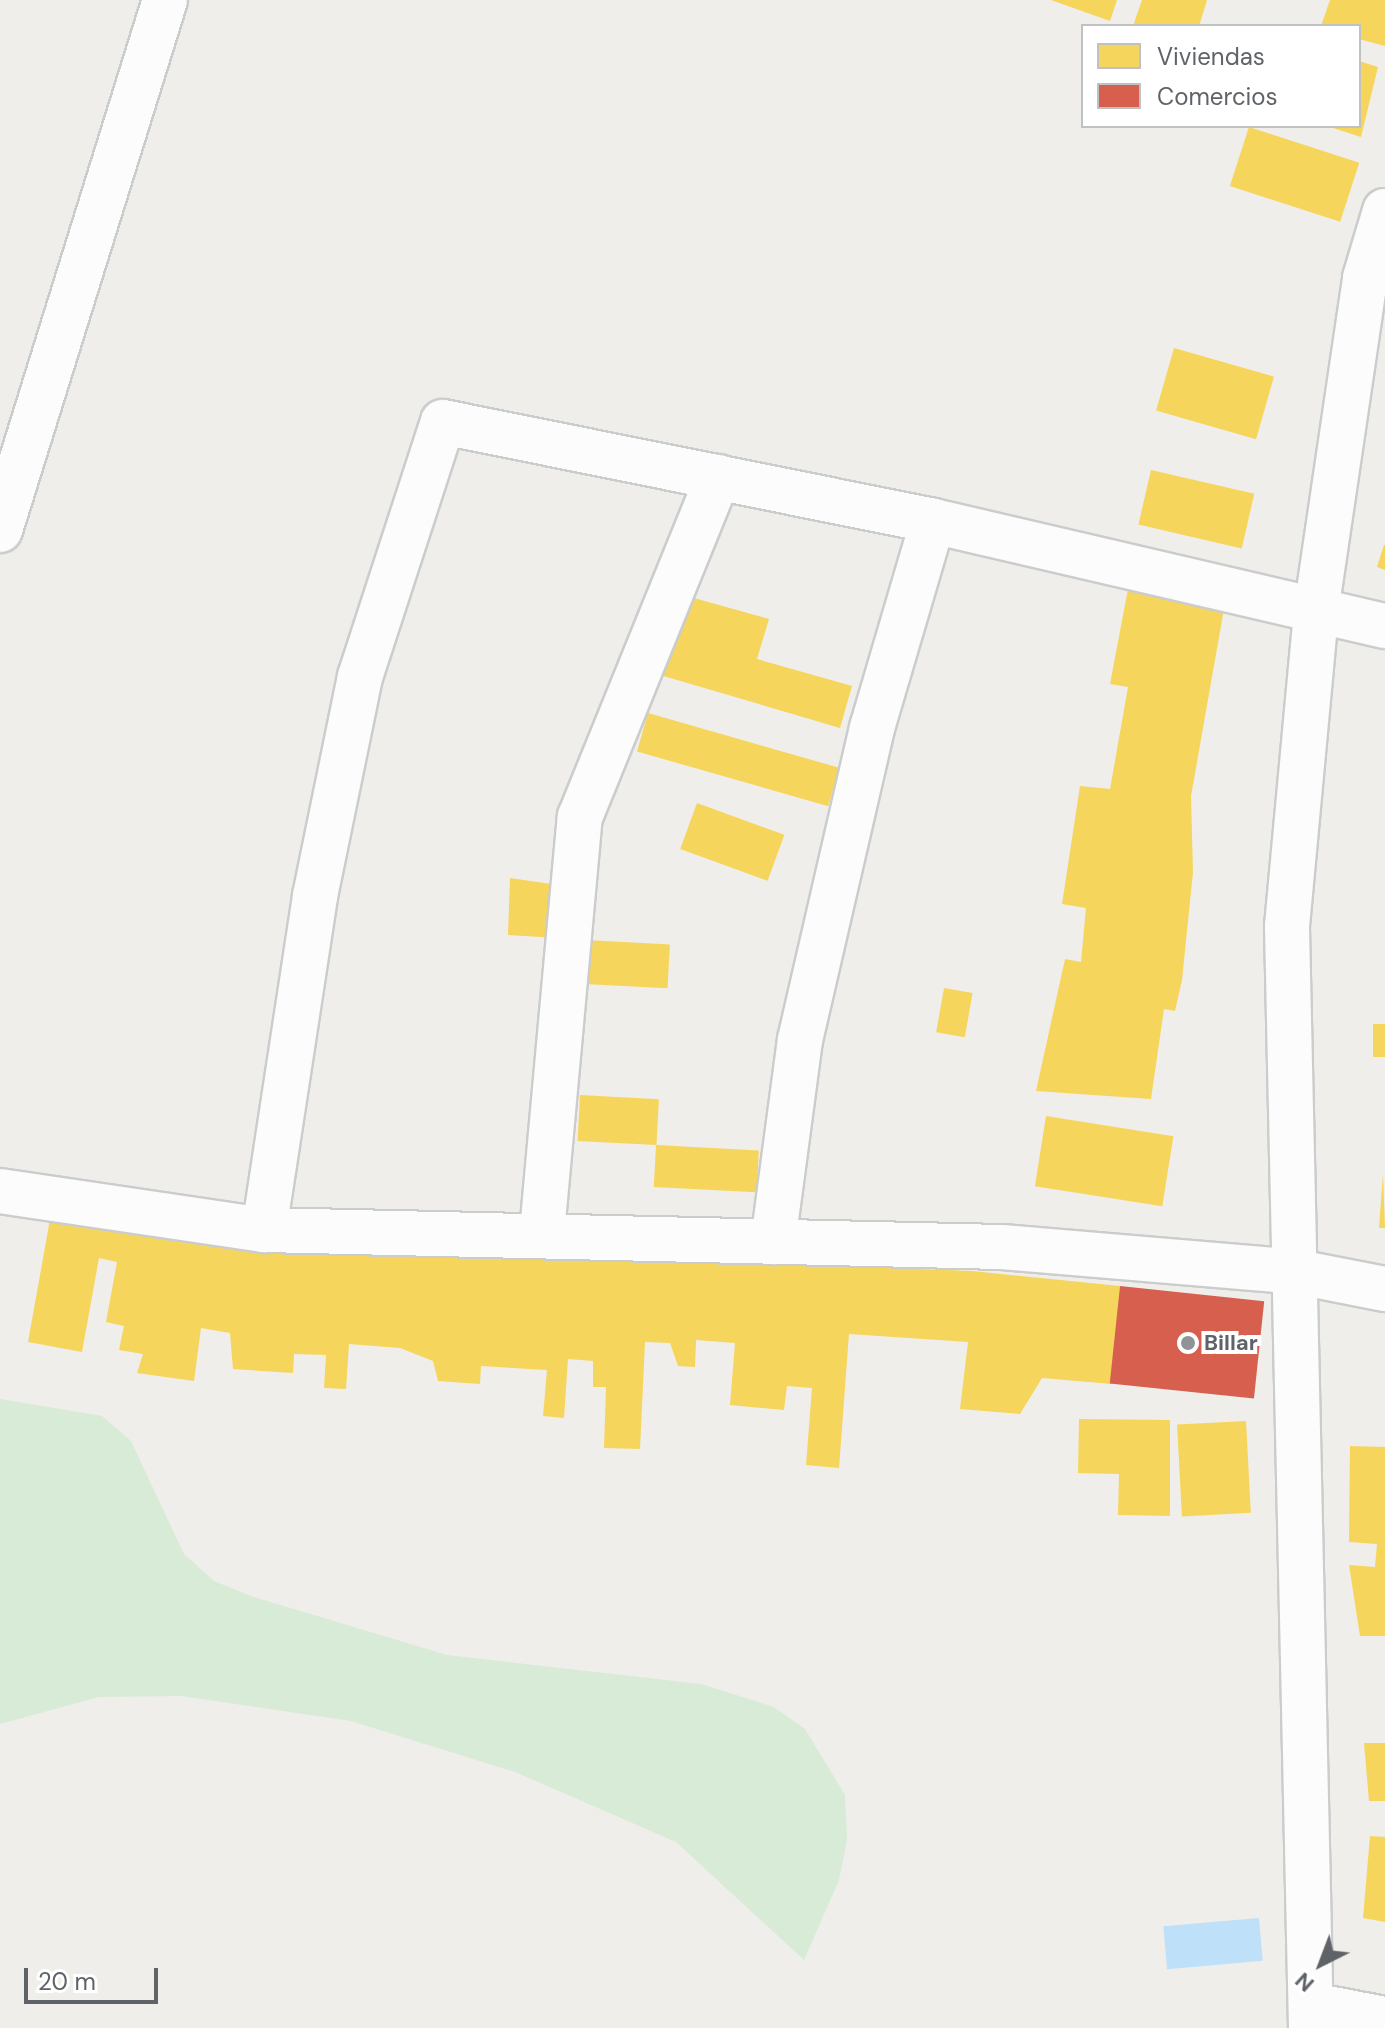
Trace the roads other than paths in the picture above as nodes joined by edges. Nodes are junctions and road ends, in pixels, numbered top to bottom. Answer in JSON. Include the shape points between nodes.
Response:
{"nodes":[{"id":1,"x":165,"y":0,"type":"edge"},
{"id":2,"x":1385,"y":211,"type":"edge"},
{"id":3,"x":718,"y":477,"type":"junction"},
{"id":4,"x":933,"y":521,"type":"junction"},
{"id":5,"x":0,"y":530,"type":"edge"},
{"id":6,"x":1316,"y":611,"type":"junction"},
{"id":7,"x":1385,"y":626,"type":"edge"},
{"id":8,"x":0,"y":1191,"type":"edge"},
{"id":9,"x":264,"y":1230,"type":"junction"},
{"id":10,"x":542,"y":1232,"type":"junction"},
{"id":11,"x":773,"y":1242,"type":"junction"},
{"id":12,"x":1298,"y":1272,"type":"junction"},
{"id":13,"x":1385,"y":1289,"type":"edge"},
{"id":14,"x":1311,"y":2017,"type":"edge"},
{"id":15,"x":1385,"y":2019,"type":"edge"}],
"edges":[{"from":1,"to":5,"type":"street"},
{"from":2,"to":6,"type":"street","via":[[1365,278]]},
{"from":3,"to":4,"type":"street"},
{"from":3,"to":9,"type":"street","via":[[443,422],[360,677],[315,896]]},
{"from":3,"to":10,"type":"street","via":[[580,817]]},
{"from":4,"to":6,"type":"street"},
{"from":4,"to":11,"type":"street","via":[[872,728],[800,1040]]},
{"from":6,"to":7,"type":"street"},
{"from":6,"to":12,"type":"street","via":[[1287,926]]},
{"from":8,"to":9,"type":"street"},
{"from":9,"to":10,"type":"street"},
{"from":10,"to":11,"type":"street"},
{"from":11,"to":12,"type":"street","via":[[1002,1247]]},
{"from":12,"to":13,"type":"street"},
{"from":12,"to":14,"type":"street"},
{"from":14,"to":15,"type":"street"}]}
